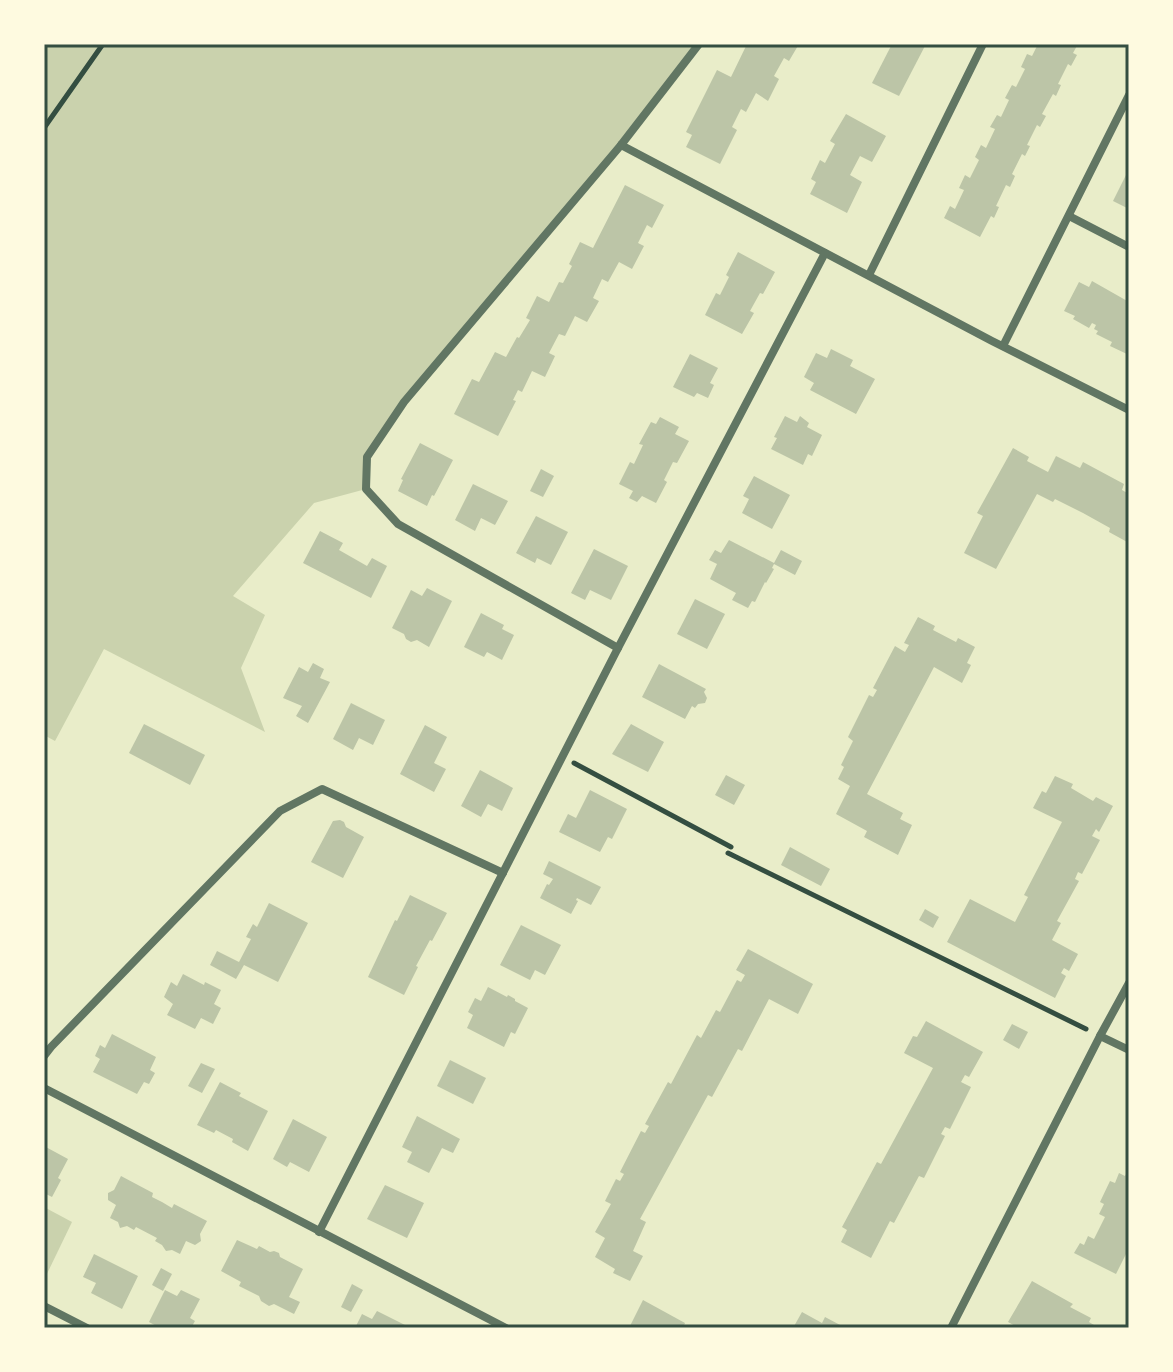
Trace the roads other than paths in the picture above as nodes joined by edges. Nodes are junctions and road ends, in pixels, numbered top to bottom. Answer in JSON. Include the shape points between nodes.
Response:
{"nodes":[{"id":1,"x":699,"y":44,"type":"edge"},
{"id":2,"x":983,"y":44,"type":"edge"},
{"id":3,"x":1129,"y":95,"type":"edge"},
{"id":4,"x":621,"y":145,"type":"junction"},
{"id":5,"x":1069,"y":216,"type":"junction"},
{"id":6,"x":1129,"y":247,"type":"edge"},
{"id":7,"x":825,"y":253,"type":"junction"},
{"id":8,"x":869,"y":275,"type":"junction"},
{"id":9,"x":1003,"y":346,"type":"junction"},
{"id":10,"x":1129,"y":410,"type":"edge"},
{"id":11,"x":618,"y":648,"type":"junction"},
{"id":12,"x":503,"y":873,"type":"junction"},
{"id":13,"x":1129,"y":983,"type":"edge"},
{"id":14,"x":1100,"y":1036,"type":"junction"},
{"id":15,"x":1129,"y":1050,"type":"edge"},
{"id":16,"x":44,"y":1056,"type":"edge"},
{"id":17,"x":44,"y":1088,"type":"edge"},
{"id":18,"x":319,"y":1232,"type":"junction"},
{"id":19,"x":44,"y":1306,"type":"edge"},
{"id":20,"x":87,"y":1328,"type":"edge"},
{"id":21,"x":506,"y":1328,"type":"edge"},
{"id":22,"x":951,"y":1328,"type":"edge"}],
"edges":[{"from":1,"to":4,"type":"street"},
{"from":2,"to":8,"type":"street"},
{"from":3,"to":5,"type":"street"},
{"from":4,"to":7,"type":"street"},
{"from":4,"to":11,"type":"street","via":[[404,402],[367,457],[366,489],[398,524]]},
{"from":5,"to":6,"type":"street"},
{"from":5,"to":9,"type":"street"},
{"from":7,"to":8,"type":"street"},
{"from":7,"to":11,"type":"street"},
{"from":8,"to":9,"type":"street"},
{"from":9,"to":10,"type":"street"},
{"from":11,"to":12,"type":"street"},
{"from":12,"to":16,"type":"street","via":[[322,789],[280,811]]},
{"from":12,"to":18,"type":"street"},
{"from":13,"to":14,"type":"street"},
{"from":14,"to":15,"type":"street"},
{"from":14,"to":22,"type":"street"},
{"from":17,"to":18,"type":"street"},
{"from":18,"to":21,"type":"street"},
{"from":19,"to":20,"type":"street"}]}
